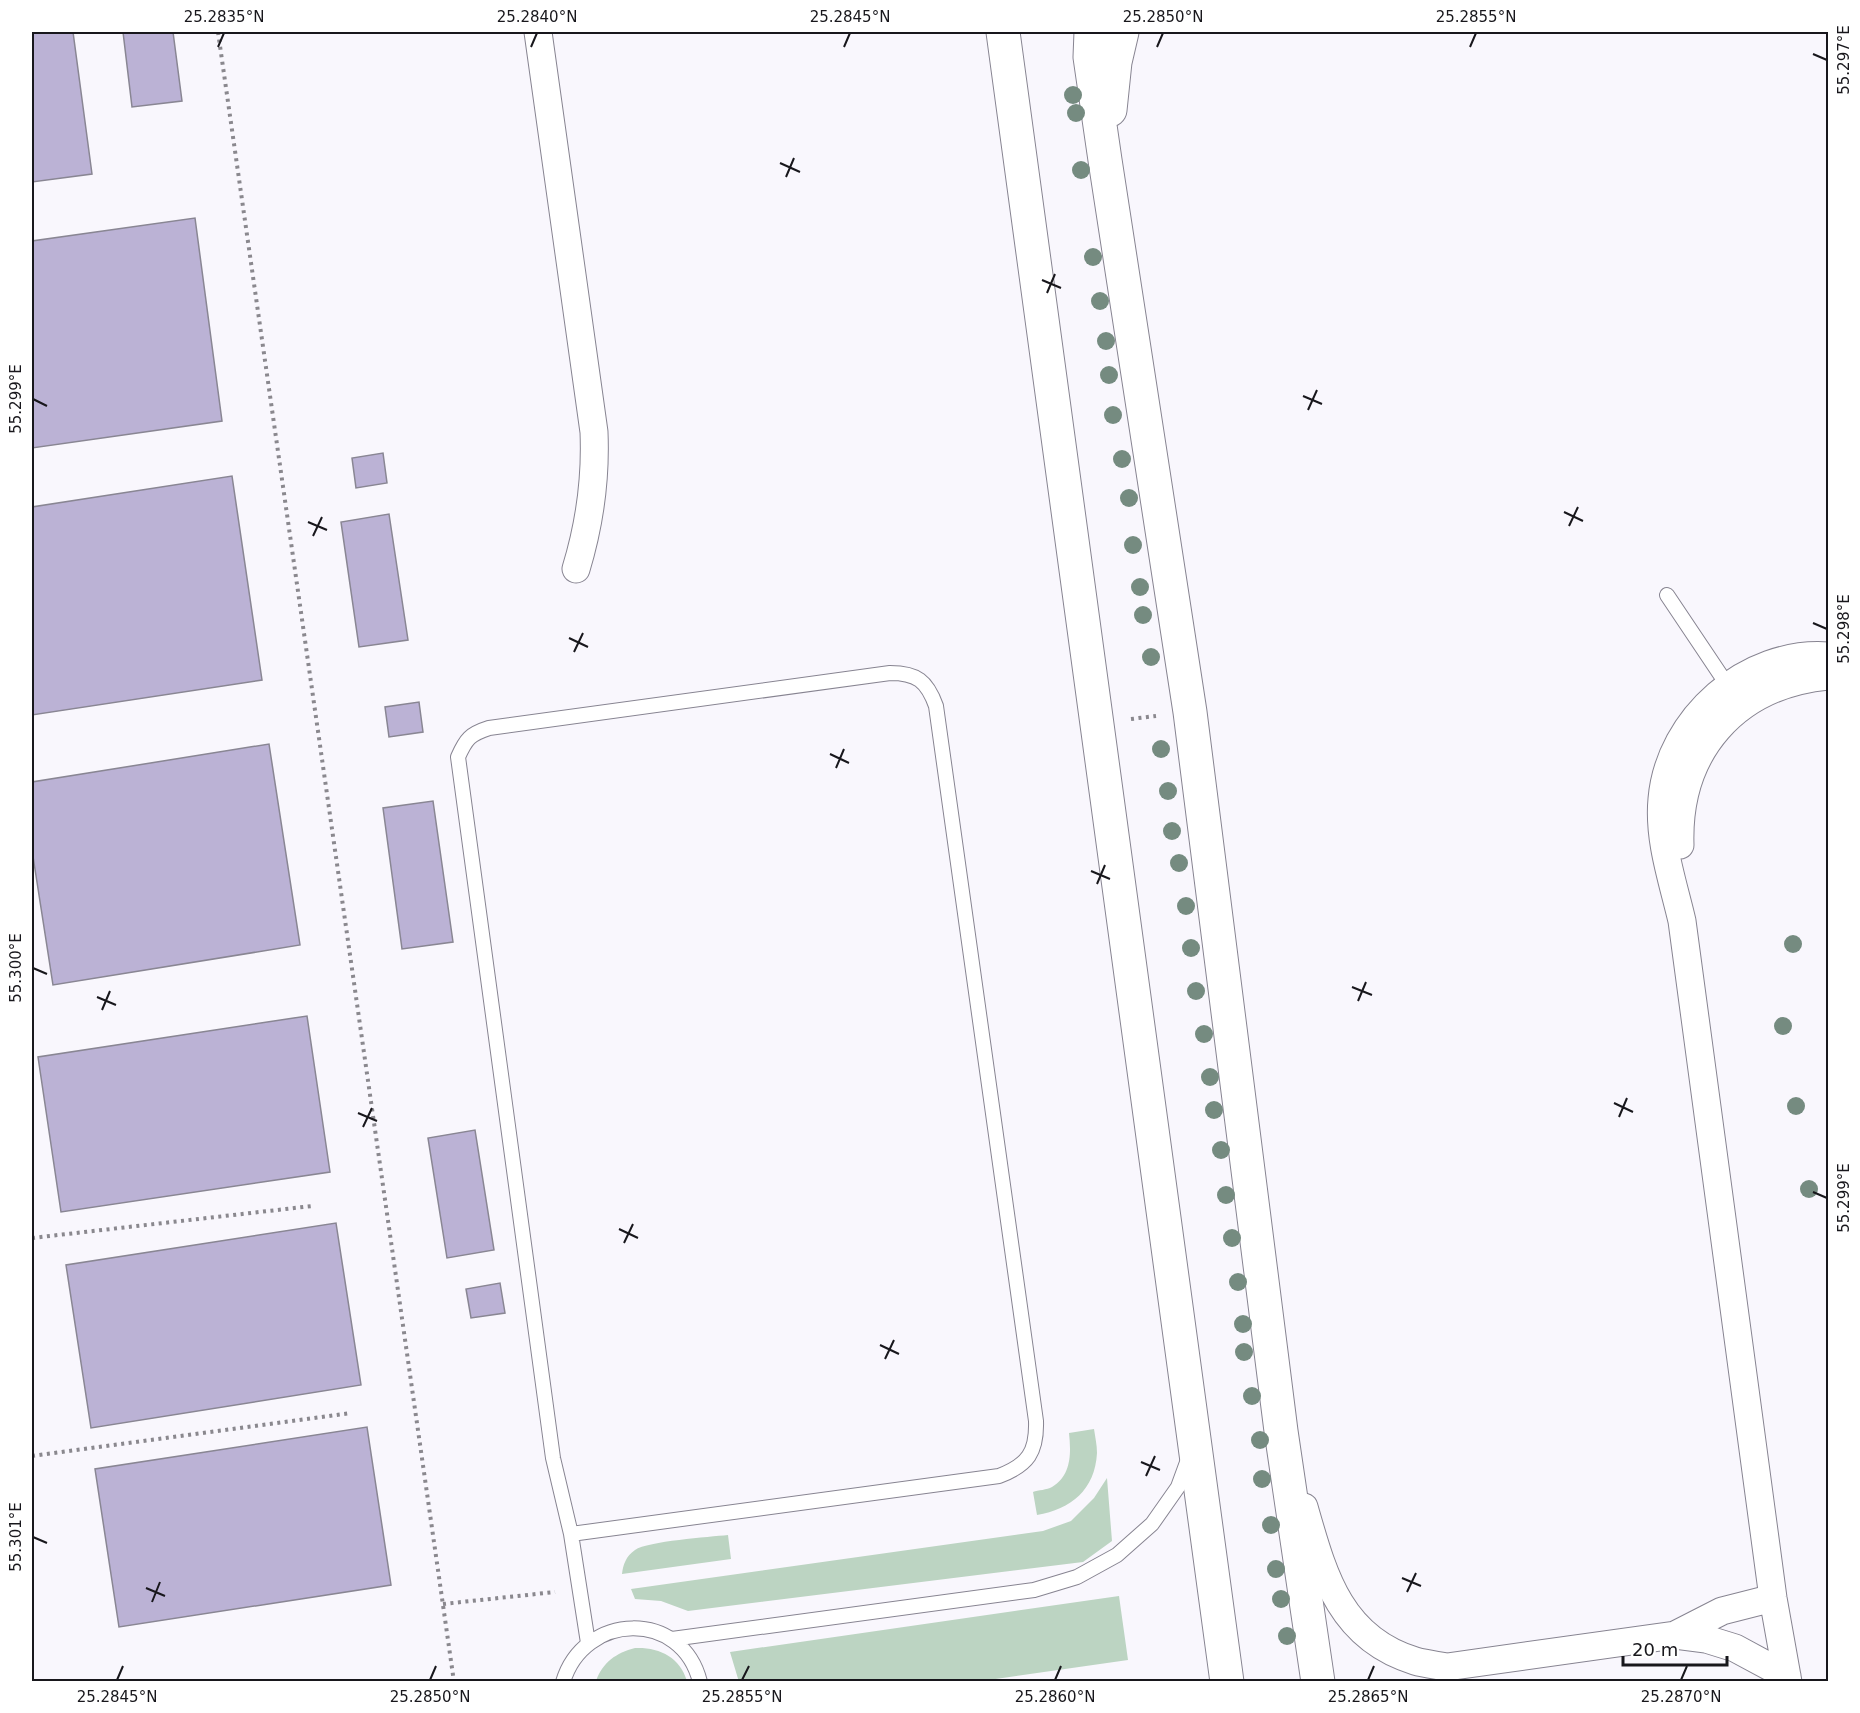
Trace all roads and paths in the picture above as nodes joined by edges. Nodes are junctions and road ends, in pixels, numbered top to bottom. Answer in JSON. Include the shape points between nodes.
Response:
{"nodes":[{"id":1,"x":218,"y":32,"type":"edge"},
{"id":2,"x":538,"y":32,"type":"edge"},
{"id":3,"x":1004,"y":32,"type":"edge"},
{"id":4,"x":1091,"y":32,"type":"edge"},
{"id":5,"x":1122,"y":32,"type":"edge"},
{"id":6,"x":1105,"y":160,"type":"junction"},
{"id":7,"x":576,"y":568,"type":"dead end"},
{"id":8,"x":1667,"y":595,"type":"dead end"},
{"id":9,"x":1828,"y":656,"type":"edge"},
{"id":10,"x":1828,"y":676,"type":"edge"},
{"id":11,"x":1735,"y":695,"type":"junction"},
{"id":12,"x":1190,"y":712,"type":"junction"},
{"id":13,"x":1097,"y":722,"type":"junction"},
{"id":14,"x":312,"y":1206,"type":"dead end"},
{"id":15,"x":32,"y":1238,"type":"edge"},
{"id":16,"x":351,"y":1413,"type":"dead end"},
{"id":17,"x":1281,"y":1431,"type":"junction"},
{"id":18,"x":1194,"y":1444,"type":"junction"},
{"id":19,"x":32,"y":1456,"type":"edge"},
{"id":20,"x":571,"y":1534,"type":"junction"},
{"id":21,"x":579,"y":1589,"type":"junction"},
{"id":22,"x":1773,"y":1598,"type":"junction"},
{"id":23,"x":443,"y":1604,"type":"junction"},
{"id":24,"x":1675,"y":1635,"type":"junction"},
{"id":25,"x":672,"y":1639,"type":"junction"},
{"id":26,"x":588,"y":1642,"type":"junction"},
{"id":27,"x":1447,"y":1667,"type":"junction"},
{"id":28,"x":1788,"y":1679,"type":"edge"},
{"id":29,"x":454,"y":1682,"type":"edge"},
{"id":30,"x":563,"y":1682,"type":"edge"},
{"id":31,"x":700,"y":1682,"type":"edge"},
{"id":32,"x":1227,"y":1682,"type":"edge"},
{"id":33,"x":1318,"y":1682,"type":"edge"},
{"id":34,"x":1422,"y":1682,"type":"edge"}],
"edges":[{"from":1,"to":23,"type":"path"},
{"from":2,"to":7,"type":"street","via":[[594,432],[593,501]]},
{"from":3,"to":13,"type":"main road"},
{"from":4,"to":6,"type":"main road","via":[[1090,57]]},
{"from":5,"to":6,"type":"main road"},
{"from":6,"to":12,"type":"main road"},
{"from":8,"to":11,"type":"lane"},
{"from":9,"to":11,"type":"street","via":[[1791,658],[1758,668]]},
{"from":10,"to":11,"type":"street"},
{"from":11,"to":22,"type":"street","via":[[1703,708],[1683,735],[1669,765],[1662,799],[1662,832],[1682,921]]},
{"from":12,"to":13,"type":"path"},
{"from":12,"to":17,"type":"main road"},
{"from":13,"to":18,"type":"main road"},
{"from":14,"to":15,"type":"path"},
{"from":16,"to":19,"type":"path"},
{"from":17,"to":27,"type":"street","via":[[1335,1598],[1356,1625],[1382,1646],[1413,1660]]},
{"from":17,"to":33,"type":"main road"},
{"from":18,"to":25,"type":"lane","via":[[1178,1487],[1152,1524],[1117,1555],[1077,1577],[1034,1590]]},
{"from":18,"to":32,"type":"main road"},
{"from":20,"to":20,"type":"lane","via":[[999,1476],[1016,1469],[1030,1456],[1037,1439],[936,706],[931,691],[920,679],[905,673],[489,728],[464,743],[458,757],[553,1458]]},
{"from":20,"to":21,"type":"lane"},
{"from":21,"to":23,"type":"path"},
{"from":21,"to":26,"type":"lane"},
{"from":22,"to":24,"type":"street","via":[[1722,1611]]},
{"from":22,"to":28,"type":"street"},
{"from":23,"to":29,"type":"path"},
{"from":24,"to":27,"type":"street"},
{"from":24,"to":28,"type":"street","via":[[1735,1648]]},
{"from":25,"to":26,"type":"lane","via":[[655,1631],[620,1628]]},
{"from":25,"to":31,"type":"lane","via":[[687,1653]]},
{"from":26,"to":30,"type":"lane","via":[[573,1659]]},
{"from":27,"to":34,"type":"street"}]}
